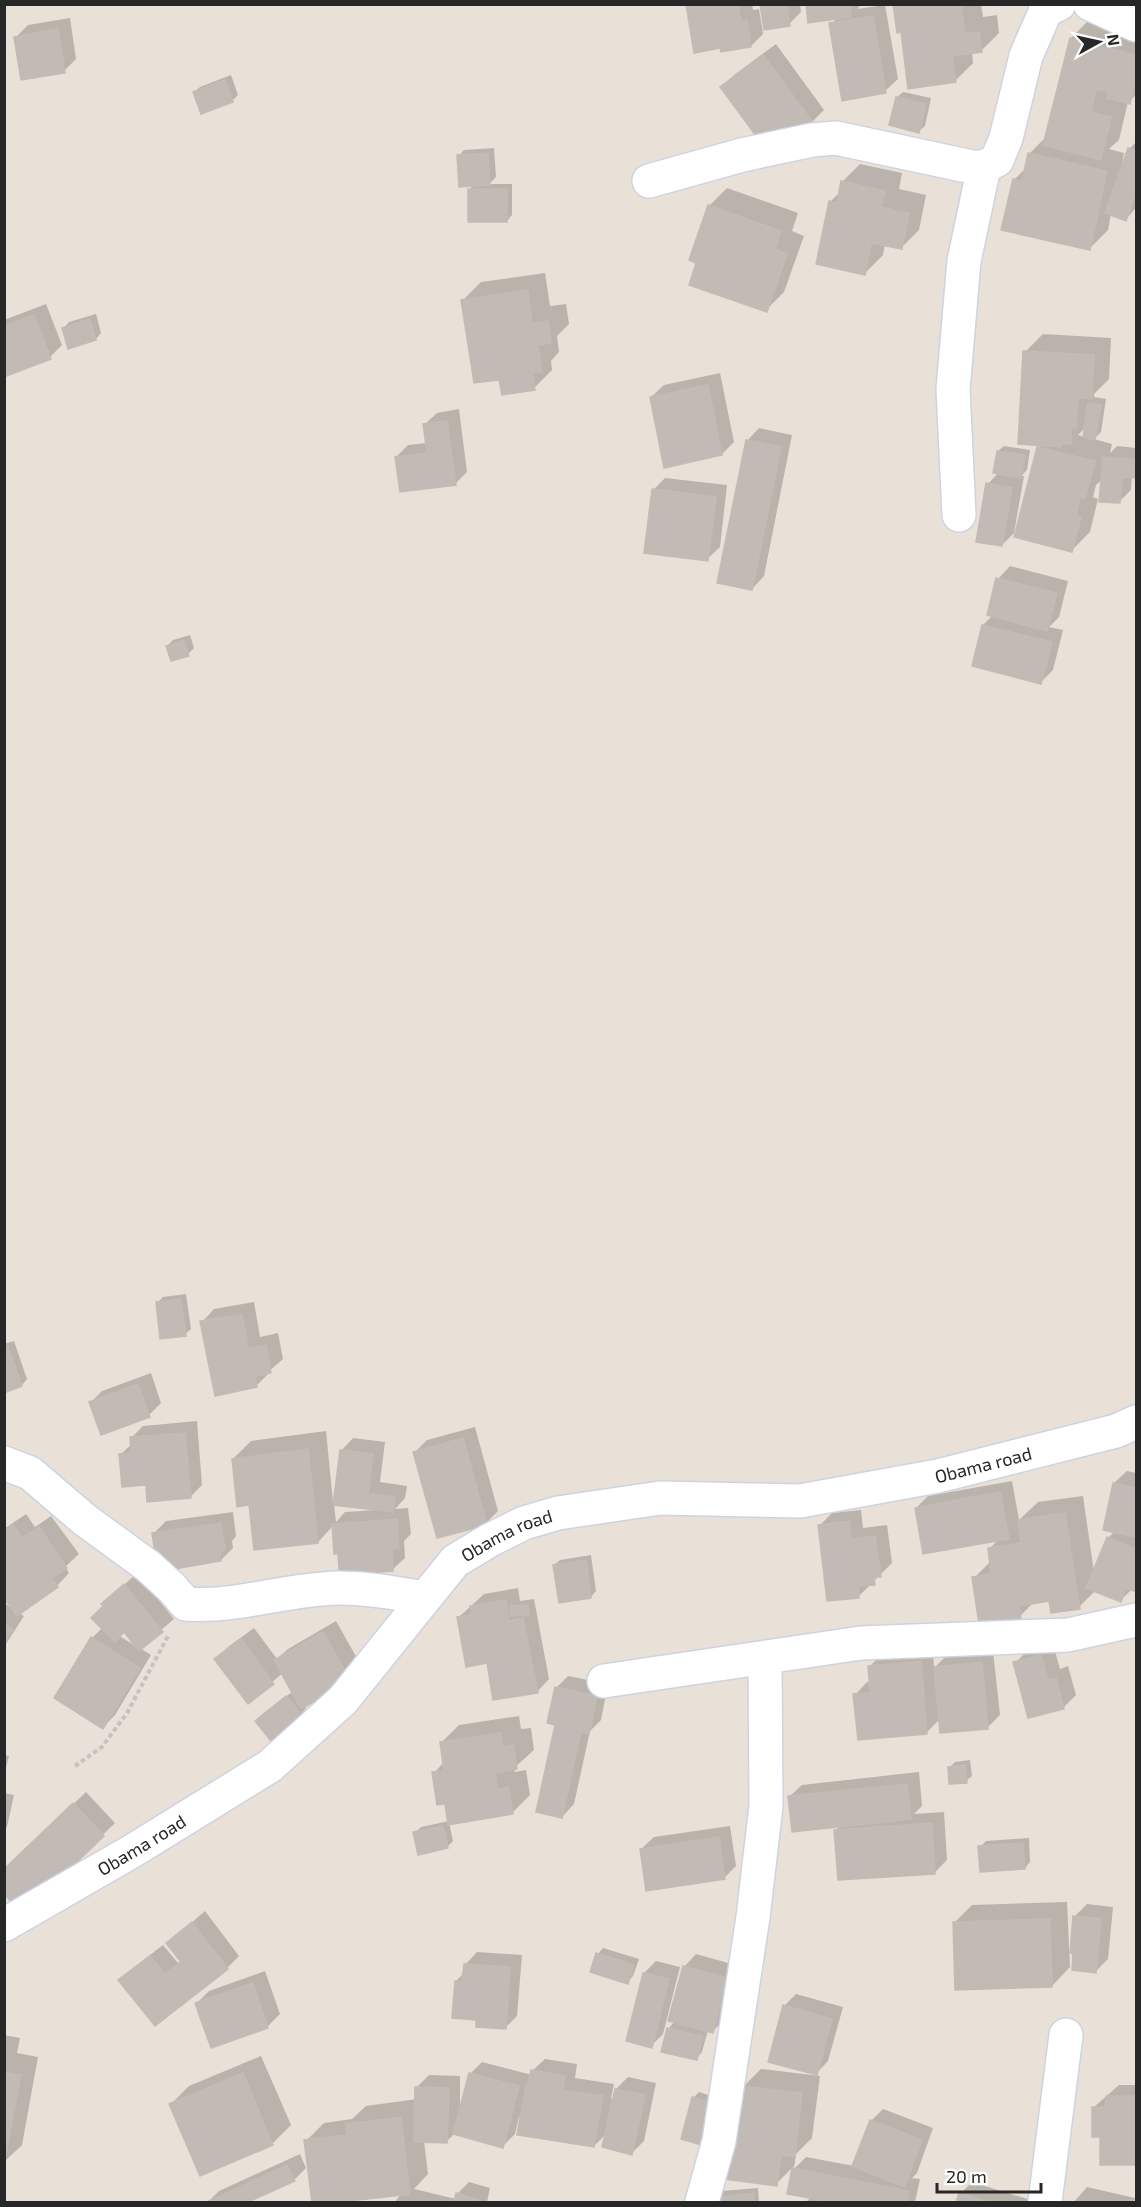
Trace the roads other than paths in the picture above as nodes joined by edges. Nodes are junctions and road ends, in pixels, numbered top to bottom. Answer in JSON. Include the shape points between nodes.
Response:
{"nodes":[{"id":1,"x":1059,"y":4,"type":"edge"},
{"id":2,"x":1090,"y":4,"type":"edge"},
{"id":3,"x":1137,"y":25,"type":"edge"},
{"id":4,"x":984,"y":167,"type":"junction"},
{"id":5,"x":649,"y":181,"type":"dead end"},
{"id":6,"x":959,"y":514,"type":"dead end"},
{"id":7,"x":1137,"y":1422,"type":"edge"},
{"id":8,"x":4,"y":1463,"type":"edge"},
{"id":9,"x":425,"y":1598,"type":"junction"},
{"id":10,"x":1137,"y":1620,"type":"edge"},
{"id":11,"x":765,"y":1658,"type":"junction"},
{"id":12,"x":604,"y":1681,"type":"dead end"},
{"id":13,"x":4,"y":1925,"type":"edge"},
{"id":14,"x":1066,"y":2035,"type":"dead end"},
{"id":15,"x":702,"y":2202,"type":"edge"},
{"id":16,"x":1045,"y":2202,"type":"edge"}],
"edges":[{"from":1,"to":4,"type":"street","via":[[1047,10],[1026,56],[997,160]]},
{"from":2,"to":3,"type":"street"},
{"from":4,"to":5,"type":"street","via":[[836,138],[742,155]]},
{"from":4,"to":6,"type":"street","via":[[964,261],[953,389]]},
{"from":7,"to":9,"type":"street","name":"Obama road","via":[[1116,1431],[938,1476],[800,1501],[660,1498],[558,1513],[524,1523],[455,1561]]},
{"from":8,"to":9,"type":"street","via":[[30,1473],[148,1566],[186,1604],[212,1606],[339,1588]]},
{"from":9,"to":13,"type":"street","name":"Obama road","via":[[343,1700],[270,1766]]},
{"from":10,"to":11,"type":"street","via":[[1068,1635],[861,1643]]},
{"from":11,"to":12,"type":"street"},
{"from":11,"to":15,"type":"street","via":[[764,1828],[719,2141]]},
{"from":14,"to":16,"type":"street"}]}
